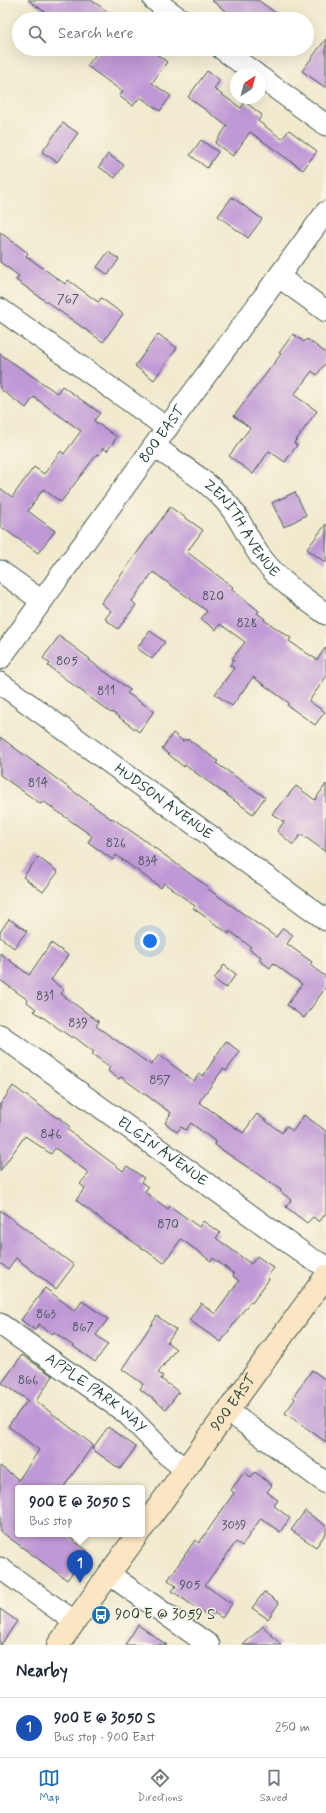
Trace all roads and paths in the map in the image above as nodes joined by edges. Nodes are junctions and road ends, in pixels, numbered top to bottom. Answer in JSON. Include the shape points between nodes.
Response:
{"nodes":[{"id":1,"x":154,"y":0,"type":"edge"},
{"id":2,"x":170,"y":12,"type":"edge"},
{"id":3,"x":232,"y":56,"type":"edge"},
{"id":4,"x":248,"y":68,"type":"edge"},
{"id":5,"x":266,"y":81,"type":"edge"},
{"id":6,"x":326,"y":125,"type":"edge"},
{"id":7,"x":326,"y":212,"type":"edge"},
{"id":8,"x":279,"y":277,"type":"junction"},
{"id":9,"x":0,"y":309,"type":"edge"},
{"id":10,"x":326,"y":311,"type":"edge"},
{"id":11,"x":166,"y":428,"type":"junction"},
{"id":12,"x":154,"y":446,"type":"junction"},
{"id":13,"x":0,"y":571,"type":"edge"},
{"id":14,"x":42,"y":601,"type":"junction"},
{"id":15,"x":326,"y":614,"type":"edge"},
{"id":16,"x":0,"y":659,"type":"edge"},
{"id":17,"x":0,"y":683,"type":"edge"},
{"id":18,"x":326,"y":920,"type":"edge"},
{"id":19,"x":0,"y":1035,"type":"edge"},
{"id":20,"x":326,"y":1266,"type":"edge"},
{"id":21,"x":326,"y":1276,"type":"edge"},
{"id":22,"x":0,"y":1324,"type":"edge"},
{"id":23,"x":228,"y":1411,"type":"junction"},
{"id":24,"x":186,"y":1469,"type":"junction"},
{"id":25,"x":326,"y":1483,"type":"edge"},
{"id":26,"x":145,"y":1525,"type":"edge"},
{"id":27,"x":136,"y":1537,"type":"edge"},
{"id":28,"x":0,"y":1568,"type":"edge"},
{"id":29,"x":109,"y":1574,"type":"junction"},
{"id":30,"x":75,"y":1622,"type":"junction"},
{"id":31,"x":58,"y":1645,"type":"edge"},
{"id":32,"x":208,"y":1645,"type":"edge"}],
"edges":[{"from":1,"to":2,"type":"street"},
{"from":3,"to":4,"type":"street"},
{"from":5,"to":6,"type":"street"},
{"from":7,"to":8,"type":"street","name":"800 EAST"},
{"from":8,"to":10,"type":"street"},
{"from":8,"to":11,"type":"street","name":"800 EAST"},
{"from":9,"to":11,"type":"street"},
{"from":11,"to":12,"type":"street","name":"800 EAST"},
{"from":12,"to":14,"type":"street","name":"800 EAST"},
{"from":12,"to":15,"type":"street","name":"ZENITH AVENUE","via":[[224,500],[236,514],[259,555],[274,574]]},
{"from":13,"to":14,"type":"street"},
{"from":14,"to":16,"type":"street","name":"800 EAST"},
{"from":17,"to":18,"type":"street","name":"HUDSON AVENUE"},
{"from":19,"to":20,"type":"street","name":"ELGIN AVENUE","via":[[310,1258]]},
{"from":21,"to":23,"type":"street","name":"900 EAST"},
{"from":22,"to":24,"type":"street","name":"APPLE PARK WAY","via":[[126,1414],[166,1455]]},
{"from":23,"to":24,"type":"street","name":"900 EAST"},
{"from":23,"to":25,"type":"street"},
{"from":24,"to":26,"type":"street","name":"900 EAST"},
{"from":27,"to":29,"type":"street"},
{"from":28,"to":30,"type":"street"},
{"from":29,"to":30,"type":"street"},
{"from":29,"to":32,"type":"street"},
{"from":30,"to":31,"type":"street"}]}
